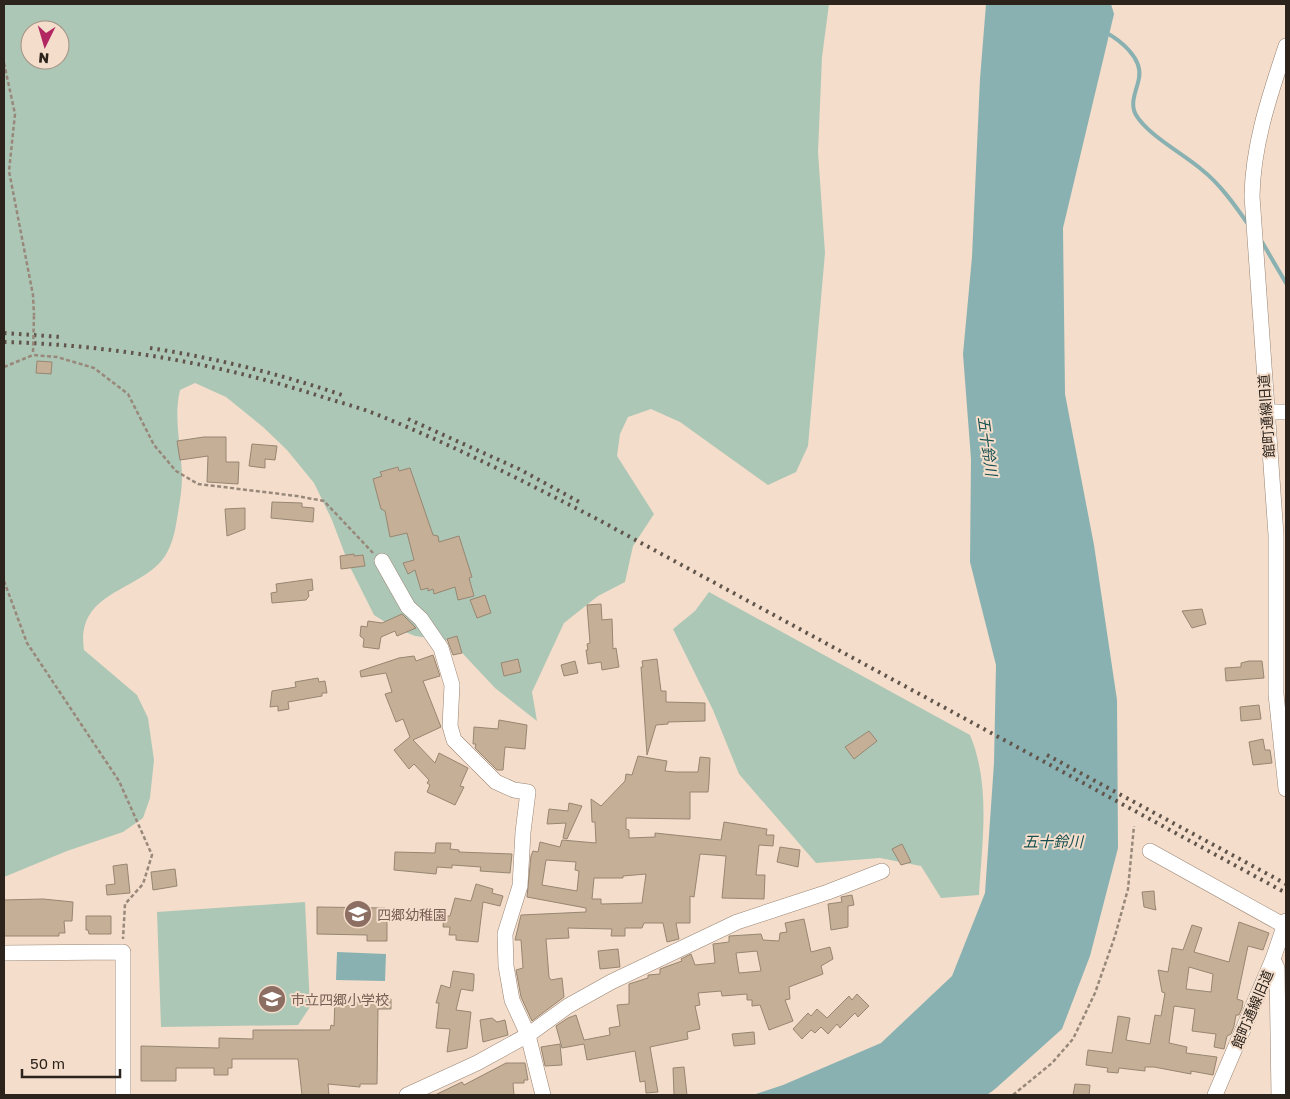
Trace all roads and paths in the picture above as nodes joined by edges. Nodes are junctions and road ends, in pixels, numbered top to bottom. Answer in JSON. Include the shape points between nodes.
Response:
{"nodes":[{"id":1,"x":1286,"y":46,"type":"edge"},
{"id":2,"x":4,"y":63,"type":"edge"},
{"id":3,"x":33,"y":353,"type":"junction"},
{"id":4,"x":4,"y":367,"type":"edge"},
{"id":5,"x":1266,"y":412,"type":"junction"},
{"id":6,"x":1286,"y":412,"type":"edge"},
{"id":7,"x":382,"y":561,"type":"joint"},
{"id":8,"x":4,"y":581,"type":"edge"},
{"id":9,"x":1286,"y":789,"type":"edge"},
{"id":10,"x":1134,"y":826,"type":"dead end"},
{"id":11,"x":1150,"y":851,"type":"dead end"},
{"id":12,"x":882,"y":870,"type":"dead end"},
{"id":13,"x":1286,"y":924,"type":"edge"},
{"id":14,"x":123,"y":952,"type":"junction"},
{"id":15,"x":4,"y":953,"type":"edge"},
{"id":16,"x":1273,"y":959,"type":"junction"},
{"id":17,"x":528,"y":1035,"type":"junction"},
{"id":18,"x":123,"y":1095,"type":"edge"},
{"id":19,"x":407,"y":1095,"type":"edge"},
{"id":20,"x":544,"y":1095,"type":"edge"},
{"id":21,"x":1013,"y":1095,"type":"edge"},
{"id":22,"x":1215,"y":1095,"type":"edge"},
{"id":23,"x":1279,"y":1095,"type":"edge"}],
"edges":[{"from":1,"to":5,"type":"street","name":"館町通線旧道","via":[[1260,134],[1252,180]]},
{"from":2,"to":3,"type":"path","bridge":true,"via":[[15,114],[9,171],[33,295]]},
{"from":3,"to":4,"type":"path"},
{"from":3,"to":7,"type":"path","via":[[94,368],[112,380],[128,394],[166,462],[198,484],[324,501]]},
{"from":5,"to":6,"type":"street"},
{"from":5,"to":9,"type":"street","name":"館町通線旧道","via":[[1276,535],[1276,694]]},
{"from":7,"to":17,"type":"street","via":[[408,607],[421,619],[441,648],[452,685],[450,726],[454,740],[496,782],[528,792],[520,886],[505,934],[512,1000]]},
{"from":8,"to":14,"type":"path","via":[[27,643],[119,780],[152,855],[143,884],[125,904]]},
{"from":10,"to":21,"type":"path","via":[[1128,889],[1095,993],[1074,1039],[1052,1063]]},
{"from":11,"to":13,"type":"street"},
{"from":12,"to":17,"type":"street","via":[[737,922],[611,982],[568,1006]]},
{"from":13,"to":16,"type":"street","name":"館町通線旧道"},
{"from":14,"to":15,"type":"street"},
{"from":14,"to":18,"type":"street"},
{"from":16,"to":22,"type":"street","name":"館町通線旧道"},
{"from":16,"to":23,"type":"street","via":[[1277,968]]},
{"from":17,"to":19,"type":"street"},
{"from":17,"to":20,"type":"street"}]}
